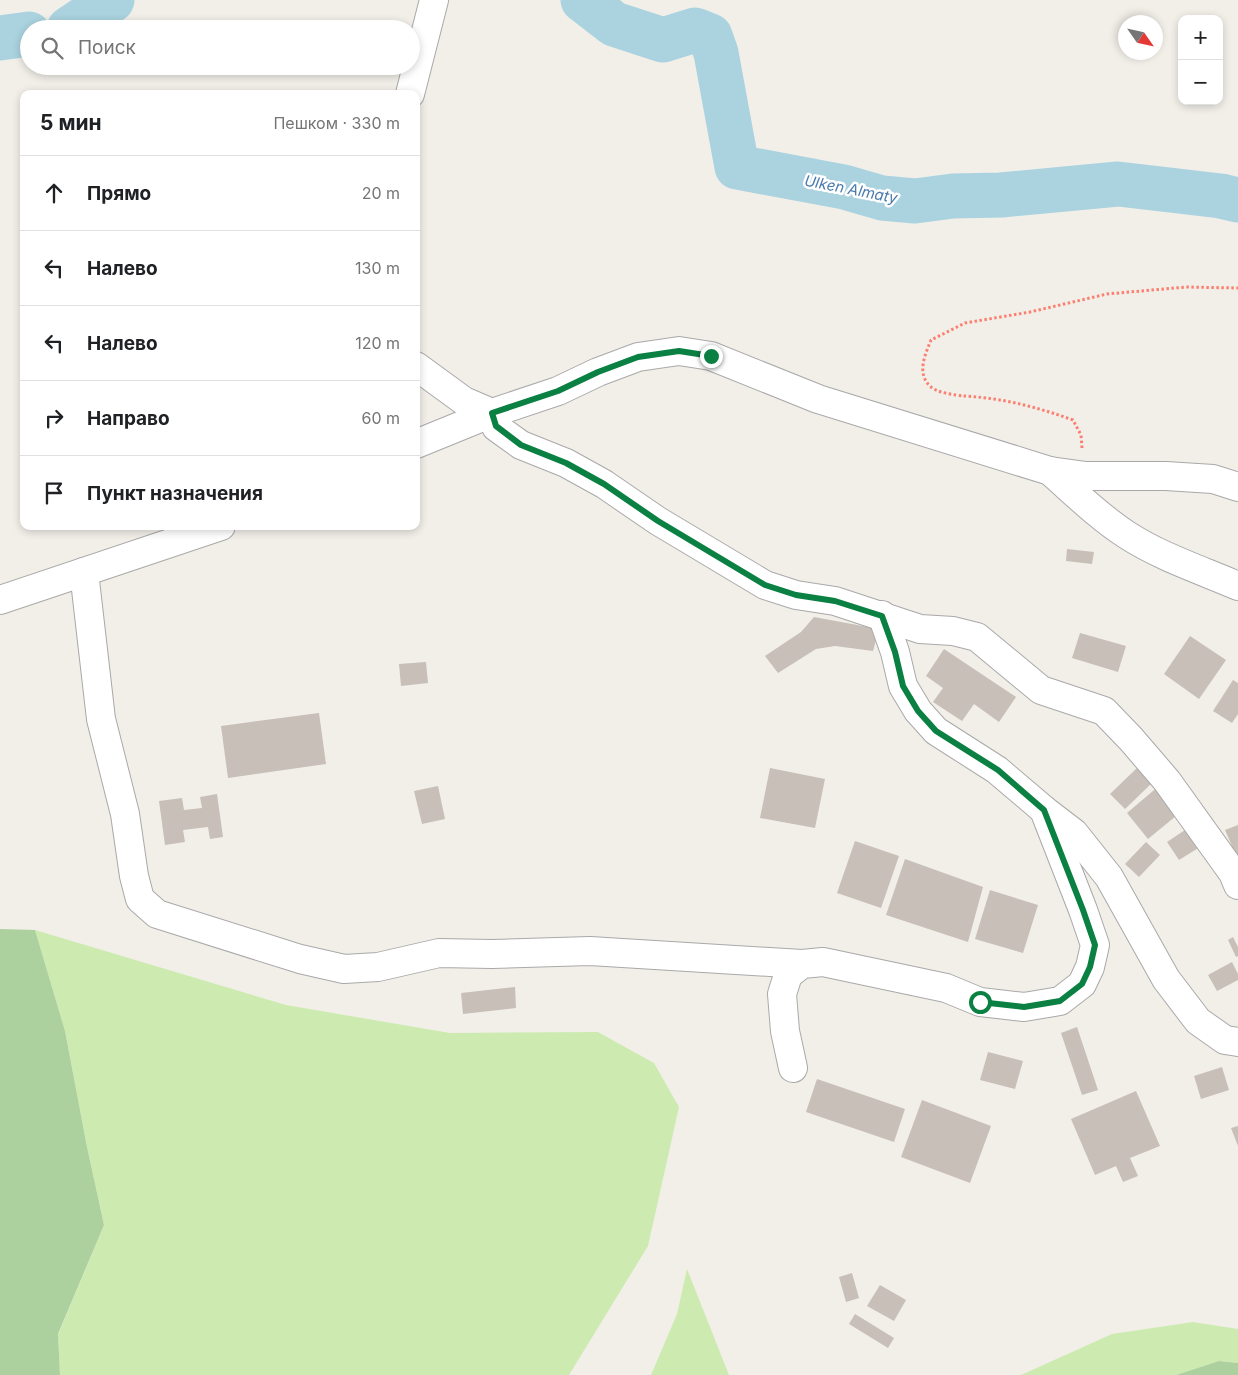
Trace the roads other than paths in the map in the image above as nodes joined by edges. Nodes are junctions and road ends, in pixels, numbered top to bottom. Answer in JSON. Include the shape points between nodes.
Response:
{"nodes":[{"id":1,"x":433,"y":4,"type":"edge"},
{"id":2,"x":420,"y":55,"type":"edge"},
{"id":3,"x":415,"y":75,"type":"edge"},
{"id":4,"x":411,"y":90,"type":"edge"},
{"id":5,"x":420,"y":369,"type":"edge"},
{"id":6,"x":492,"y":413,"type":"junction"},
{"id":7,"x":420,"y":442,"type":"edge"},
{"id":8,"x":1050,"y":471,"type":"junction"},
{"id":9,"x":1113,"y":477,"type":"junction"},
{"id":10,"x":1238,"y":487,"type":"edge"},
{"id":11,"x":1109,"y":522,"type":"junction"},
{"id":12,"x":209,"y":530,"type":"edge"},
{"id":13,"x":84,"y":572,"type":"junction"},
{"id":14,"x":1238,"y":586,"type":"edge"},
{"id":15,"x":0,"y":600,"type":"edge"},
{"id":16,"x":882,"y":616,"type":"junction"},
{"id":17,"x":1044,"y":810,"type":"junction"},
{"id":18,"x":1238,"y":885,"type":"edge"},
{"id":19,"x":802,"y":964,"type":"junction"},
{"id":20,"x":1238,"y":1042,"type":"edge"},
{"id":21,"x":793,"y":1068,"type":"dead end"}],
"edges":[{"from":1,"to":2,"type":"street"},
{"from":3,"to":4,"type":"street"},
{"from":5,"to":6,"type":"street","via":[[464,401]]},
{"from":6,"to":7,"type":"street"},
{"from":6,"to":8,"type":"street","via":[[558,391],[638,357],[679,351],[711,356],[818,399]]},
{"from":6,"to":16,"type":"street","via":[[496,426],[521,445],[566,463],[596,480],[765,585]]},
{"from":8,"to":9,"type":"street"},
{"from":8,"to":11,"type":"street"},
{"from":9,"to":10,"type":"street","via":[[1213,479]]},
{"from":9,"to":11,"type":"street","via":[[1100,486],[1098,499]]},
{"from":11,"to":14,"type":"street","via":[[1177,561]]},
{"from":12,"to":13,"type":"street"},
{"from":13,"to":15,"type":"street"},
{"from":13,"to":19,"type":"street","via":[[101,719],[124,814],[134,876],[140,899],[157,914],[300,959],[344,969],[378,967],[439,953],[590,951]]},
{"from":16,"to":17,"type":"street","via":[[903,686],[918,711],[936,731],[998,770]]},
{"from":16,"to":18,"type":"street","via":[[920,629],[977,637],[1041,690],[1104,711],[1168,781]]},
{"from":17,"to":19,"type":"street","via":[[1095,945],[1082,984],[1060,1001],[1024,1007],[980,1002],[946,988],[823,962]]},
{"from":17,"to":20,"type":"street","via":[[1074,833],[1109,877],[1166,979],[1198,1021],[1225,1040]]},
{"from":19,"to":21,"type":"street","via":[[788,975],[782,994]]}]}
